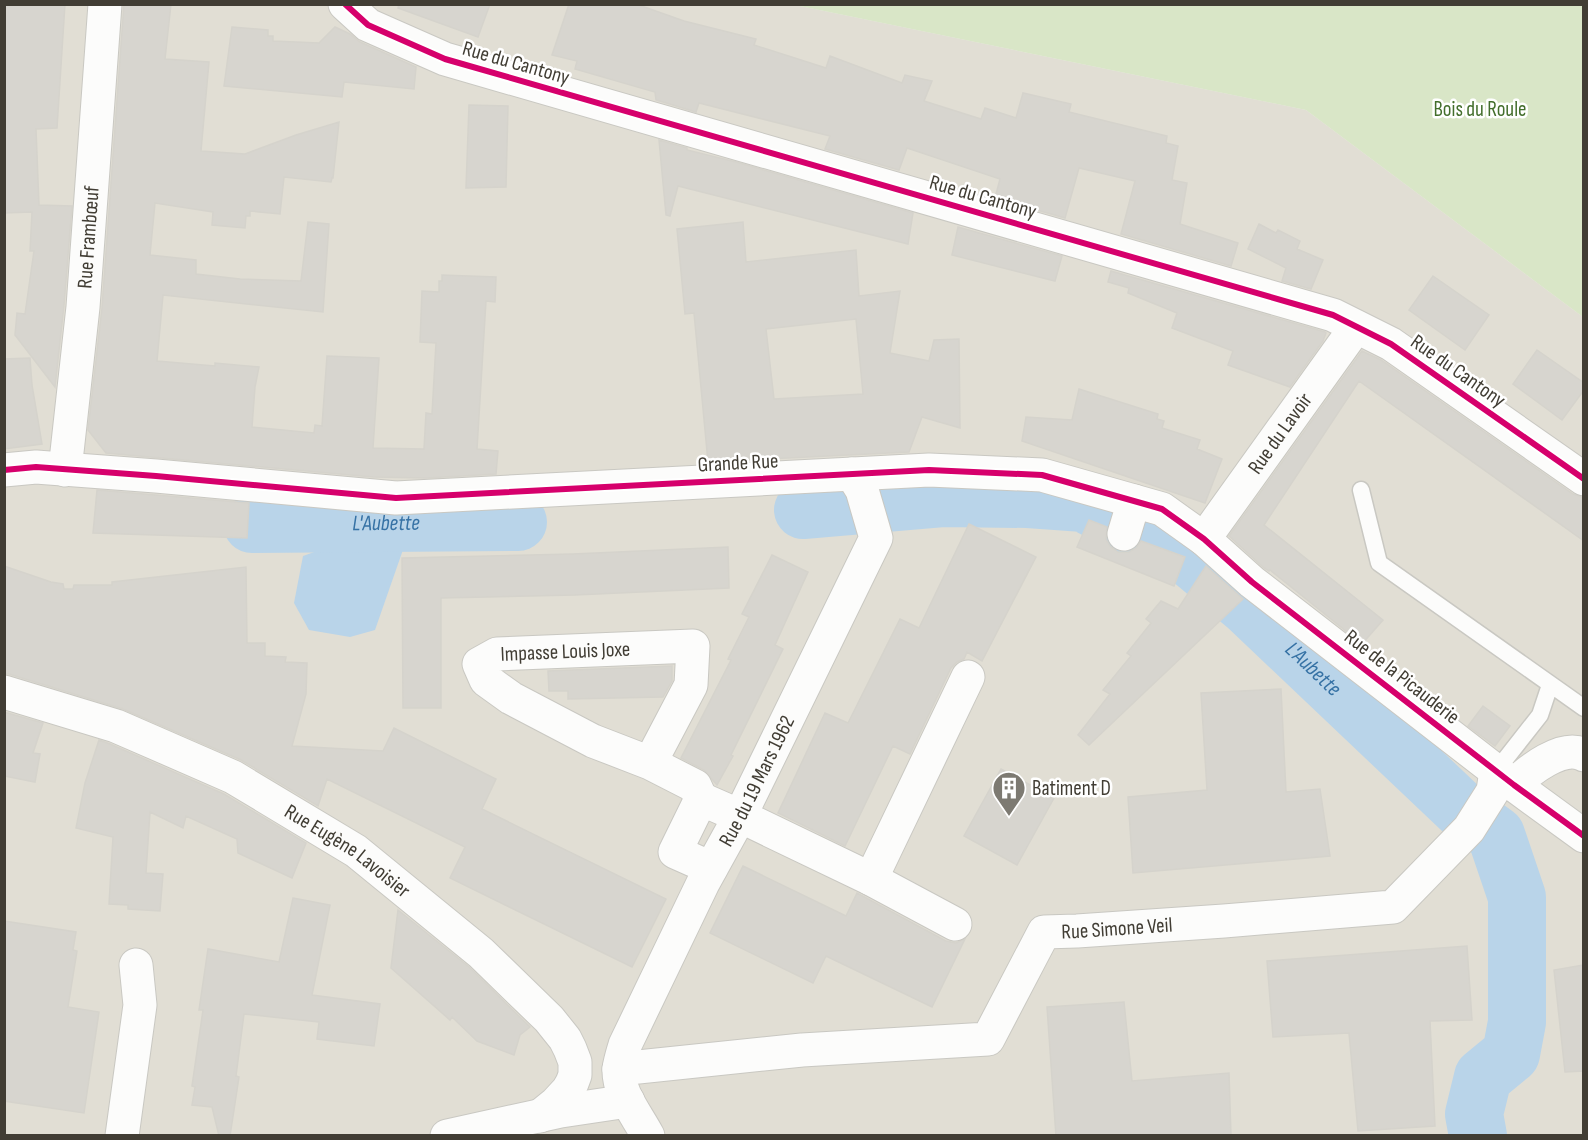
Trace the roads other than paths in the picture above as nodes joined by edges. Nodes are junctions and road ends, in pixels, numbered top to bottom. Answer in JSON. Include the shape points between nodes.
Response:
{"nodes":[{"id":1,"x":105,"y":4,"type":"edge"},
{"id":2,"x":345,"y":4,"type":"edge"},
{"id":3,"x":1356,"y":327,"type":"junction"},
{"id":4,"x":4,"y":470,"type":"edge"},
{"id":5,"x":65,"y":470,"type":"junction"},
{"id":6,"x":1584,"y":479,"type":"edge"},
{"id":7,"x":857,"y":482,"type":"junction"},
{"id":8,"x":1361,"y":490,"type":"dead end"},
{"id":9,"x":1134,"y":501,"type":"junction"},
{"id":10,"x":1124,"y":534,"type":"dead end"},
{"id":11,"x":1204,"y":539,"type":"junction"},
{"id":12,"x":968,"y":677,"type":"dead end"},
{"id":13,"x":1550,"y":685,"type":"junction"},
{"id":14,"x":4,"y":692,"type":"edge"},
{"id":15,"x":1584,"y":708,"type":"edge"},
{"id":16,"x":1584,"y":756,"type":"edge"},
{"id":17,"x":651,"y":763,"type":"junction"},
{"id":18,"x":1501,"y":782,"type":"junction"},
{"id":19,"x":701,"y":799,"type":"junction"},
{"id":20,"x":740,"y":816,"type":"junction"},
{"id":21,"x":1584,"y":836,"type":"edge"},
{"id":22,"x":711,"y":868,"type":"junction"},
{"id":23,"x":871,"y":879,"type":"junction"},
{"id":24,"x":955,"y":924,"type":"dead end"},
{"id":25,"x":136,"y":965,"type":"dead end"},
{"id":26,"x":619,"y":1069,"type":"junction"},
{"id":27,"x":628,"y":1101,"type":"junction"},
{"id":28,"x":540,"y":1116,"type":"junction"},
{"id":29,"x":122,"y":1136,"type":"edge"},
{"id":30,"x":447,"y":1136,"type":"edge"},
{"id":31,"x":648,"y":1136,"type":"edge"}],
"edges":[{"from":1,"to":5,"type":"street","name":"Rue Frambœuf","via":[[83,307]]},
{"from":2,"to":3,"type":"street","name":"Rue du Cantony","via":[[368,25],[445,59],[1333,315]]},
{"from":3,"to":6,"type":"street","name":"Rue du Cantony","via":[[1391,345]]},
{"from":3,"to":11,"type":"street","name":"Rue du Lavoir"},
{"from":4,"to":5,"type":"street","name":"Grande Rue"},
{"from":5,"to":7,"type":"street","name":"Grande Rue","via":[[396,498]]},
{"from":7,"to":9,"type":"street","name":"Grande Rue","via":[[929,470],[1042,475]]},
{"from":7,"to":20,"type":"street","name":"Rue du 19 Mars 1962","via":[[876,538]]},
{"from":8,"to":13,"type":"lane","via":[[1379,563]]},
{"from":9,"to":10,"type":"street"},
{"from":9,"to":11,"type":"street","name":"Grande Rue","via":[[1162,509]]},
{"from":11,"to":18,"type":"street","name":"Rue de la Picauderie"},
{"from":12,"to":23,"type":"street"},
{"from":13,"to":15,"type":"lane"},
{"from":13,"to":18,"type":"lane","via":[[1540,715]]},
{"from":14,"to":28,"type":"street","name":"Rue Eugène Lavoisier","via":[[116,726],[233,777],[356,850],[481,953],[565,1039],[575,1062],[574,1076],[568,1090]]},
{"from":16,"to":18,"type":"street","via":[[1560,753],[1525,774]]},
{"from":17,"to":17,"type":"street","name":"Impasse Louis Joxe","via":[[691,685],[693,646],[497,654],[479,664],[486,680],[511,698],[593,741]]},
{"from":17,"to":19,"type":"street","name":"Impasse Louis Joxe","via":[[695,786]]},
{"from":18,"to":21,"type":"street","name":"Rue de la Picauderie"},
{"from":18,"to":26,"type":"street","name":"Rue Simone Veil","via":[[1469,830],[1393,907],[1044,932],[988,1040],[802,1050]]},
{"from":19,"to":20,"type":"street","name":"Impasse Louis Joxe"},
{"from":19,"to":22,"type":"street","via":[[675,852]]},
{"from":20,"to":22,"type":"street","name":"Rue du 19 Mars 1962"},
{"from":20,"to":23,"type":"street","name":"Impasse Louis Joxe"},
{"from":22,"to":26,"type":"street","name":"Rue du 19 Mars 1962","via":[[625,1045]]},
{"from":23,"to":24,"type":"street","name":"Impasse Louis Joxe"},
{"from":25,"to":29,"type":"street","via":[[140,1005]]},
{"from":26,"to":27,"type":"street"},
{"from":27,"to":28,"type":"street"},
{"from":27,"to":31,"type":"street"},
{"from":28,"to":30,"type":"street"}]}
